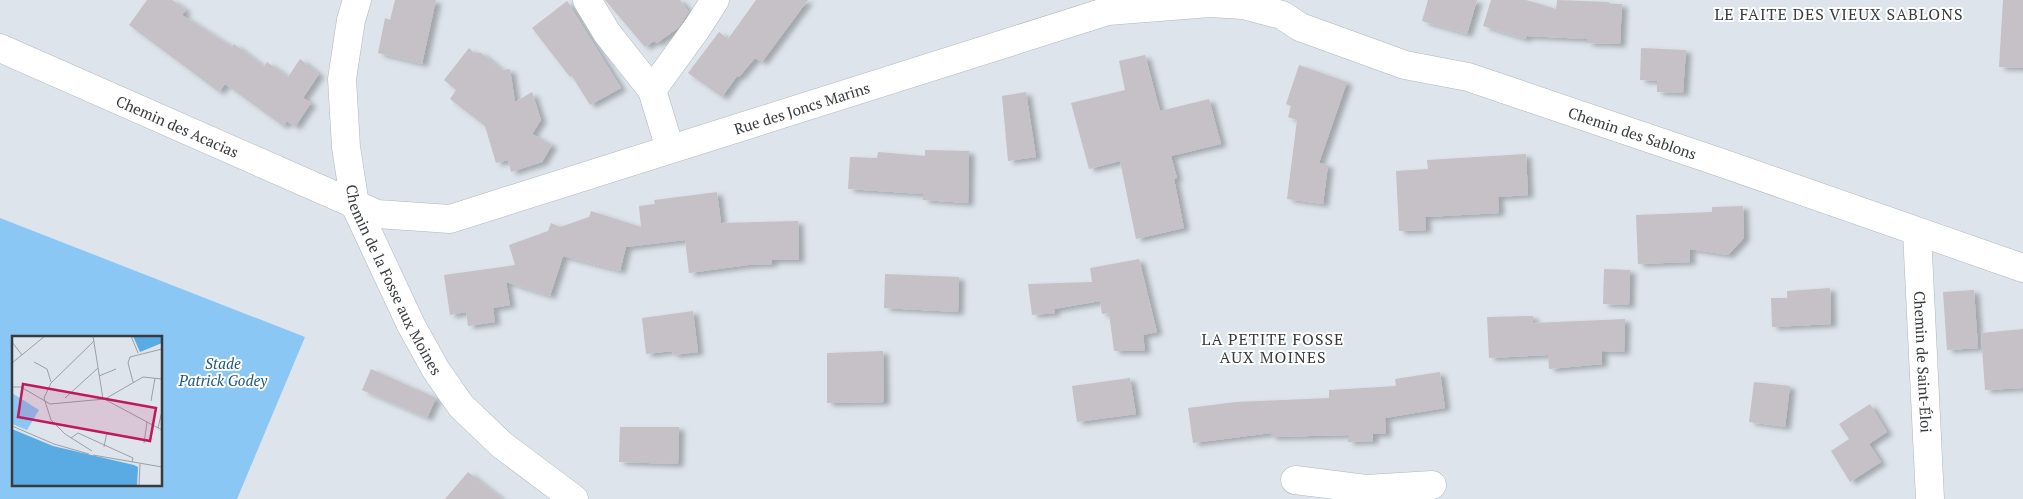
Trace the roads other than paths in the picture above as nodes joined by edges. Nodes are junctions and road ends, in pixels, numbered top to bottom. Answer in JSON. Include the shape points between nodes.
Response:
{"nodes":[{"id":1,"x":357,"y":0,"type":"edge"},
{"id":2,"x":587,"y":0,"type":"edge"},
{"id":3,"x":715,"y":0,"type":"edge"},
{"id":4,"x":1210,"y":2,"type":"edge"},
{"id":5,"x":1247,"y":2,"type":"edge"},
{"id":6,"x":0,"y":48,"type":"edge"},
{"id":7,"x":652,"y":90,"type":"junction"},
{"id":8,"x":670,"y":150,"type":"junction"},
{"id":9,"x":355,"y":204,"type":"junction"},
{"id":10,"x":1917,"y":232,"type":"junction"},
{"id":11,"x":2023,"y":268,"type":"edge"},
{"id":12,"x":1296,"y":480,"type":"dead end"},
{"id":13,"x":1432,"y":485,"type":"dead end"},
{"id":14,"x":1366,"y":494,"type":"edge"},
{"id":15,"x":1924,"y":497,"type":"edge"},
{"id":16,"x":574,"y":499,"type":"edge"}],
"edges":[{"from":1,"to":9,"type":"street","name":"Chemin de la Fosse aux Moines","via":[[342,79],[346,147]]},
{"from":2,"to":7,"type":"street","via":[[607,33]]},
{"from":3,"to":7,"type":"street"},
{"from":4,"to":5,"type":"street","name":"Rue des Joncs Marins"},
{"from":4,"to":8,"type":"street","name":"Rue des Joncs Marins","via":[[1108,11]]},
{"from":5,"to":10,"type":"street","name":"Chemin des Sablons","via":[[1282,15],[1300,27],[1405,65],[1468,77]]},
{"from":6,"to":9,"type":"street","name":"Chemin des Acacias"},
{"from":7,"to":8,"type":"street"},
{"from":8,"to":9,"type":"street","name":"Rue des Joncs Marins","via":[[450,219],[377,214]]},
{"from":9,"to":16,"type":"street","name":"Chemin de la Fosse aux Moines","via":[[411,325],[461,406],[502,445]]},
{"from":10,"to":11,"type":"street","name":"Chemin des Sablons"},
{"from":10,"to":15,"type":"street","name":"Chemin de Saint-Éloi"},
{"from":12,"to":14,"type":"street"},
{"from":13,"to":14,"type":"street"}]}
